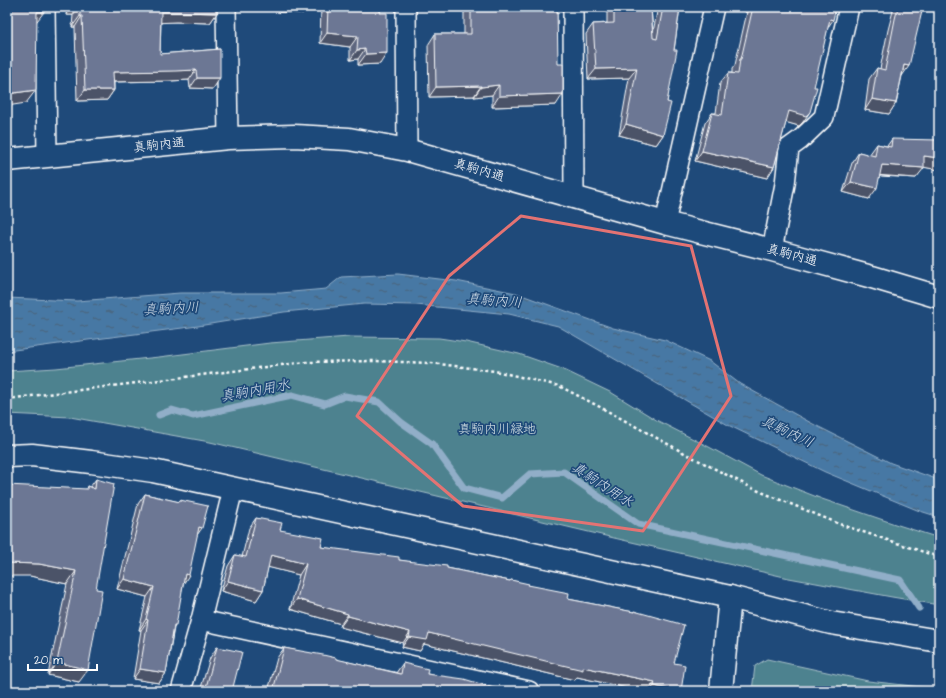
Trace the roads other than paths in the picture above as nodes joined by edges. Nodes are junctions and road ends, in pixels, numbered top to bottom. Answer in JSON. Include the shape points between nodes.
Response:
{"nodes":[{"id":1,"x":45,"y":7,"type":"edge"},
{"id":2,"x":226,"y":7,"type":"edge"},
{"id":3,"x":406,"y":7,"type":"edge"},
{"id":4,"x":573,"y":7,"type":"edge"},
{"id":5,"x":714,"y":7,"type":"edge"},
{"id":6,"x":849,"y":7,"type":"edge"},
{"id":7,"x":228,"y":138,"type":"junction"},
{"id":8,"x":407,"y":150,"type":"junction"},
{"id":9,"x":47,"y":156,"type":"junction"},
{"id":10,"x":7,"y":160,"type":"edge"},
{"id":11,"x":574,"y":197,"type":"junction"},
{"id":12,"x":665,"y":223,"type":"junction"},
{"id":13,"x":772,"y":250,"type":"junction"},
{"id":14,"x":939,"y":297,"type":"edge"},
{"id":15,"x":7,"y":456,"type":"edge"},
{"id":16,"x":233,"y":489,"type":"junction"},
{"id":17,"x":730,"y":597,"type":"junction"},
{"id":18,"x":201,"y":620,"type":"junction"},
{"id":19,"x":939,"y":641,"type":"edge"},
{"id":20,"x":182,"y":691,"type":"edge"},
{"id":21,"x":529,"y":691,"type":"edge"},
{"id":22,"x":721,"y":691,"type":"edge"}],
"edges":[{"from":1,"to":9,"type":"street"},
{"from":2,"to":7,"type":"street"},
{"from":3,"to":8,"type":"street"},
{"from":4,"to":11,"type":"street"},
{"from":5,"to":12,"type":"street"},
{"from":6,"to":13,"type":"street","via":[[824,117],[789,148]]},
{"from":7,"to":8,"type":"main road","name":"真駒内通","via":[[294,136],[349,139]]},
{"from":7,"to":9,"type":"main road","name":"真駒内通"},
{"from":8,"to":11,"type":"main road","name":"真駒内通"},
{"from":9,"to":10,"type":"main road","name":"真駒内通"},
{"from":11,"to":12,"type":"main road","name":"真駒内通"},
{"from":12,"to":13,"type":"main road","name":"真駒内通"},
{"from":13,"to":14,"type":"main road","name":"真駒内通"},
{"from":15,"to":16,"type":"main road","via":[[32,455],[91,462],[145,470]]},
{"from":16,"to":17,"type":"main road"},
{"from":16,"to":18,"type":"street"},
{"from":17,"to":19,"type":"main road","via":[[831,623]]},
{"from":17,"to":22,"type":"main road"},
{"from":18,"to":20,"type":"street"},
{"from":18,"to":21,"type":"street"}]}
